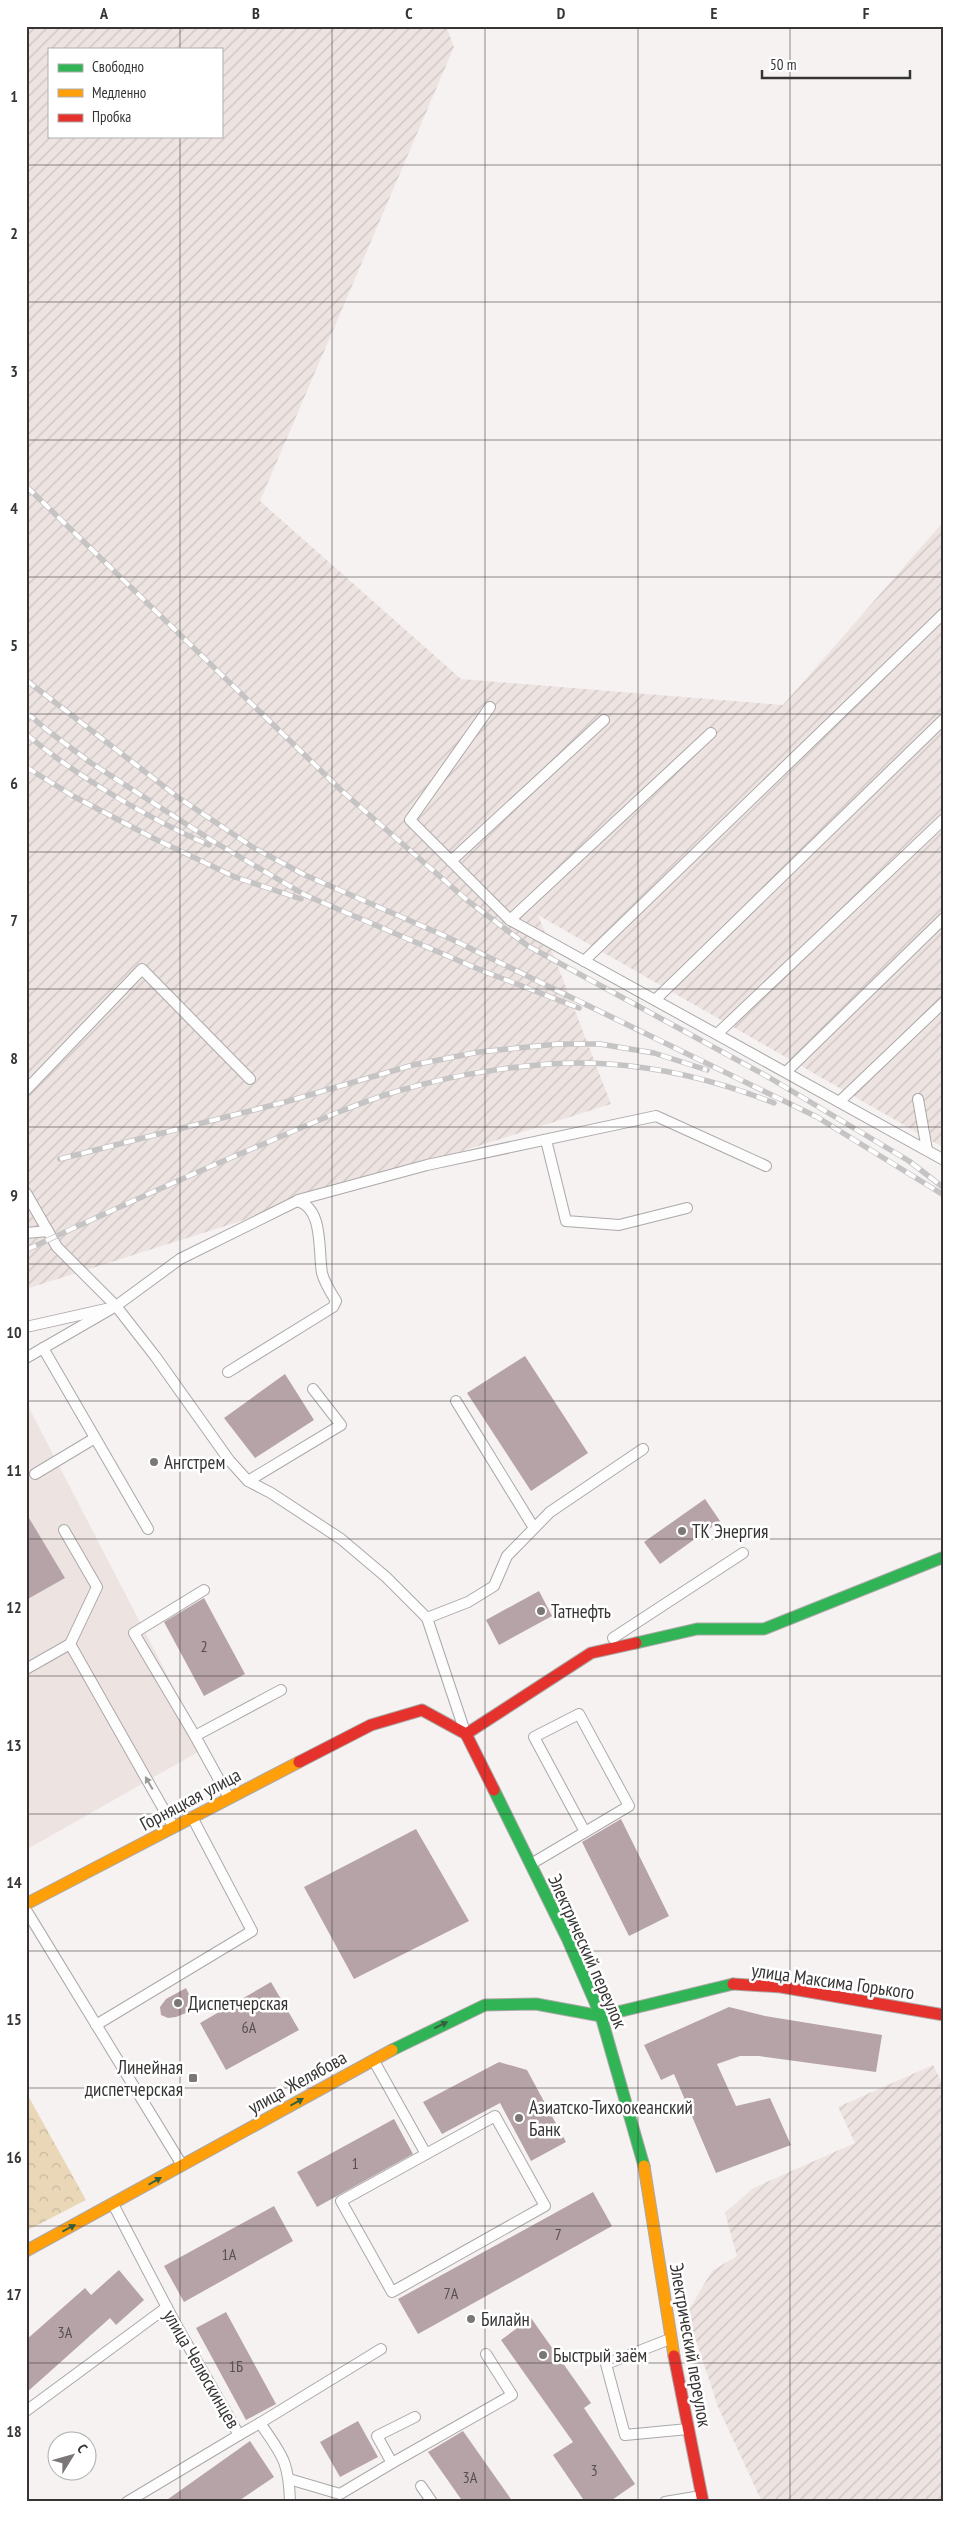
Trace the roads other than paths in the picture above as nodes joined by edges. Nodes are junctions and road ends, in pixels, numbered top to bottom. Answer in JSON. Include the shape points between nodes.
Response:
{"nodes":[{"id":1,"x":944,"y":613,"type":"edge"},
{"id":2,"x":490,"y":707,"type":"dead end"},
{"id":3,"x":944,"y":719,"type":"edge"},
{"id":4,"x":604,"y":720,"type":"dead end"},
{"id":5,"x":711,"y":733,"type":"dead end"},
{"id":6,"x":944,"y":818,"type":"edge"},
{"id":7,"x":451,"y":861,"type":"junction"},
{"id":8,"x":944,"y":918,"type":"edge"},
{"id":9,"x":510,"y":920,"type":"junction"},
{"id":10,"x":584,"y":961,"type":"junction"},
{"id":11,"x":655,"y":1000,"type":"junction"},
{"id":12,"x":944,"y":1002,"type":"edge"},
{"id":13,"x":717,"y":1034,"type":"junction"},
{"id":14,"x":786,"y":1072,"type":"junction"},
{"id":15,"x":250,"y":1079,"type":"dead end"},
{"id":16,"x":26,"y":1090,"type":"edge"},
{"id":17,"x":918,"y":1099,"type":"dead end"},
{"id":18,"x":839,"y":1102,"type":"junction"},
{"id":19,"x":546,"y":1140,"type":"junction"},
{"id":20,"x":927,"y":1150,"type":"junction"},
{"id":21,"x":944,"y":1160,"type":"edge"},
{"id":22,"x":766,"y":1166,"type":"dead end"},
{"id":23,"x":26,"y":1193,"type":"edge"},
{"id":24,"x":297,"y":1201,"type":"junction"},
{"id":25,"x":687,"y":1208,"type":"dead end"},
{"id":26,"x":48,"y":1231,"type":"junction"},
{"id":27,"x":26,"y":1233,"type":"edge"},
{"id":28,"x":116,"y":1306,"type":"junction"},
{"id":29,"x":26,"y":1327,"type":"edge"},
{"id":30,"x":43,"y":1348,"type":"junction"},
{"id":31,"x":26,"y":1358,"type":"edge"},
{"id":32,"x":228,"y":1372,"type":"dead end"},
{"id":33,"x":313,"y":1389,"type":"dead end"},
{"id":34,"x":456,"y":1401,"type":"dead end"},
{"id":35,"x":95,"y":1438,"type":"junction"},
{"id":36,"x":643,"y":1450,"type":"dead end"},
{"id":37,"x":35,"y":1474,"type":"dead end"},
{"id":38,"x":248,"y":1481,"type":"junction"},
{"id":39,"x":534,"y":1528,"type":"junction"},
{"id":40,"x":148,"y":1529,"type":"dead end"},
{"id":41,"x":64,"y":1530,"type":"dead end"},
{"id":42,"x":743,"y":1553,"type":"dead end"},
{"id":43,"x":944,"y":1557,"type":"edge"},
{"id":44,"x":204,"y":1590,"type":"dead end"},
{"id":45,"x":427,"y":1618,"type":"junction"},
{"id":46,"x":70,"y":1644,"type":"junction"},
{"id":47,"x":591,"y":1652,"type":"junction"},
{"id":48,"x":26,"y":1669,"type":"edge"},
{"id":49,"x":281,"y":1690,"type":"dead end"},
{"id":50,"x":466,"y":1734,"type":"junction"},
{"id":51,"x":195,"y":1736,"type":"junction"},
{"id":52,"x":228,"y":1797,"type":"junction"},
{"id":53,"x":191,"y":1816,"type":"junction"},
{"id":54,"x":173,"y":1826,"type":"junction"},
{"id":55,"x":584,"y":1832,"type":"junction"},
{"id":56,"x":530,"y":1864,"type":"junction"},
{"id":57,"x":26,"y":1904,"type":"edge"},
{"id":58,"x":26,"y":1910,"type":"edge"},
{"id":59,"x":944,"y":2015,"type":"edge"},
{"id":60,"x":601,"y":2016,"type":"junction"},
{"id":61,"x":96,"y":2025,"type":"junction"},
{"id":62,"x":374,"y":2060,"type":"junction"},
{"id":63,"x":426,"y":2154,"type":"junction"},
{"id":64,"x":182,"y":2166,"type":"junction"},
{"id":65,"x":113,"y":2205,"type":"junction"},
{"id":66,"x":26,"y":2250,"type":"edge"},
{"id":67,"x":167,"y":2307,"type":"junction"},
{"id":68,"x":671,"y":2339,"type":"junction"},
{"id":69,"x":380,"y":2349,"type":"dead end"},
{"id":70,"x":486,"y":2354,"type":"dead end"},
{"id":71,"x":26,"y":2411,"type":"edge"},
{"id":72,"x":415,"y":2416,"type":"dead end"},
{"id":73,"x":260,"y":2422,"type":"junction"},
{"id":74,"x":689,"y":2428,"type":"junction"},
{"id":75,"x":238,"y":2435,"type":"junction"},
{"id":76,"x":392,"y":2463,"type":"junction"},
{"id":77,"x":290,"y":2478,"type":"junction"},
{"id":78,"x":421,"y":2486,"type":"dead end"},
{"id":79,"x":703,"y":2499,"type":"edge"},
{"id":80,"x":127,"y":2502,"type":"edge"},
{"id":81,"x":290,"y":2502,"type":"edge"},
{"id":82,"x":432,"y":2502,"type":"edge"},
{"id":83,"x":665,"y":2502,"type":"edge"}],
"edges":[{"from":1,"to":10,"type":"lane"},
{"from":2,"to":7,"type":"lane","via":[[410,820]]},
{"from":3,"to":11,"type":"lane"},
{"from":4,"to":7,"type":"lane"},
{"from":5,"to":9,"type":"lane"},
{"from":6,"to":13,"type":"lane"},
{"from":7,"to":9,"type":"lane"},
{"from":8,"to":14,"type":"lane"},
{"from":9,"to":10,"type":"lane"},
{"from":10,"to":11,"type":"lane"},
{"from":11,"to":13,"type":"lane"},
{"from":12,"to":18,"type":"lane"},
{"from":13,"to":14,"type":"lane"},
{"from":14,"to":18,"type":"lane"},
{"from":15,"to":16,"type":"lane","via":[[142,969]]},
{"from":17,"to":20,"type":"lane"},
{"from":18,"to":20,"type":"lane"},
{"from":19,"to":22,"type":"lane","via":[[656,1116]]},
{"from":19,"to":24,"type":"lane","via":[[427,1164]]},
{"from":19,"to":25,"type":"lane","via":[[566,1221],[619,1225]]},
{"from":20,"to":21,"type":"lane"},
{"from":23,"to":26,"type":"lane"},
{"from":24,"to":28,"type":"lane","via":[[180,1258]]},
{"from":24,"to":32,"type":"lane","via":[[307,1203],[314,1213],[322,1274],[336,1301],[333,1307]]},
{"from":26,"to":27,"type":"lane"},
{"from":26,"to":28,"type":"lane","via":[[57,1248]]},
{"from":28,"to":29,"type":"lane"},
{"from":28,"to":30,"type":"lane"},
{"from":28,"to":38,"type":"lane","via":[[229,1460]]},
{"from":30,"to":31,"type":"lane"},
{"from":30,"to":35,"type":"lane"},
{"from":33,"to":38,"type":"lane","via":[[342,1426]]},
{"from":34,"to":39,"type":"lane"},
{"from":35,"to":37,"type":"lane"},
{"from":35,"to":40,"type":"lane"},
{"from":36,"to":39,"type":"lane","via":[[550,1512]]},
{"from":38,"to":45,"type":"lane","via":[[341,1539]]},
{"from":39,"to":45,"type":"lane","via":[[507,1556],[494,1586],[468,1602]]},
{"from":41,"to":46,"type":"lane","via":[[97,1586]]},
{"from":42,"to":47,"type":"lane"},
{"from":43,"to":47,"type":"street","via":[[764,1628],[697,1629]]},
{"from":44,"to":51,"type":"lane","via":[[134,1633]]},
{"from":45,"to":50,"type":"lane"},
{"from":46,"to":48,"type":"lane"},
{"from":54,"to":46,"type":"lane","one_way":true},
{"from":47,"to":50,"type":"street"},
{"from":49,"to":51,"type":"lane"},
{"from":50,"to":52,"type":"street","name":"Горняцкая улица","via":[[422,1710],[371,1725]]},
{"from":50,"to":56,"type":"street","name":"Электрический переулок"},
{"from":51,"to":52,"type":"lane"},
{"from":52,"to":53,"type":"street","name":"Горняцкая улица"},
{"from":53,"to":54,"type":"street","name":"Горняцкая улица"},
{"from":53,"to":61,"type":"lane","via":[[252,1931]]},
{"from":54,"to":57,"type":"street","name":"Горняцкая улица"},
{"from":55,"to":55,"type":"lane","via":[[629,1806],[579,1714],[534,1738]]},
{"from":55,"to":56,"type":"lane"},
{"from":56,"to":60,"type":"street","name":"Электрический переулок"},
{"from":58,"to":61,"type":"lane"},
{"from":59,"to":60,"type":"street","name":"улица Максима Горького","via":[[781,1987],[733,1984]]},
{"from":62,"to":60,"type":"street","name":"улица Желябова","one_way":true,"via":[[485,2005],[536,2004]]},
{"from":60,"to":68,"type":"street","name":"Электрический переулок","via":[[643,2162]]},
{"from":61,"to":64,"type":"lane"},
{"from":62,"to":63,"type":"lane"},
{"from":64,"to":62,"type":"street","name":"улица Желябова","one_way":true},
{"from":63,"to":63,"type":"lane","via":[[495,2116],[545,2206],[392,2292],[341,2202]]},
{"from":65,"to":64,"type":"street","name":"улица Желябова","one_way":true},
{"from":66,"to":65,"type":"street","name":"улица Желябова","one_way":true},
{"from":65,"to":67,"type":"lane","name":"улица Челюскинцев"},
{"from":67,"to":71,"type":"lane"},
{"from":67,"to":75,"type":"lane","name":"улица Челюскинцев"},
{"from":68,"to":74,"type":"street","name":"Электрический переулок"},
{"from":68,"to":74,"type":"lane","via":[[606,2364],[625,2435]]},
{"from":69,"to":73,"type":"lane"},
{"from":70,"to":76,"type":"lane","via":[[512,2395]]},
{"from":72,"to":76,"type":"lane","via":[[377,2436]]},
{"from":73,"to":75,"type":"lane","name":"улица Челюскинцев"},
{"from":73,"to":77,"type":"lane","name":"улица Челюскинцев","via":[[284,2459]]},
{"from":74,"to":79,"type":"street","name":"Электрический переулок"},
{"from":75,"to":80,"type":"lane"},
{"from":76,"to":77,"type":"lane","via":[[340,2494]]},
{"from":77,"to":81,"type":"lane","name":"улица Челюскинцев"},
{"from":78,"to":82,"type":"lane"},
{"from":79,"to":83,"type":"lane"}]}
